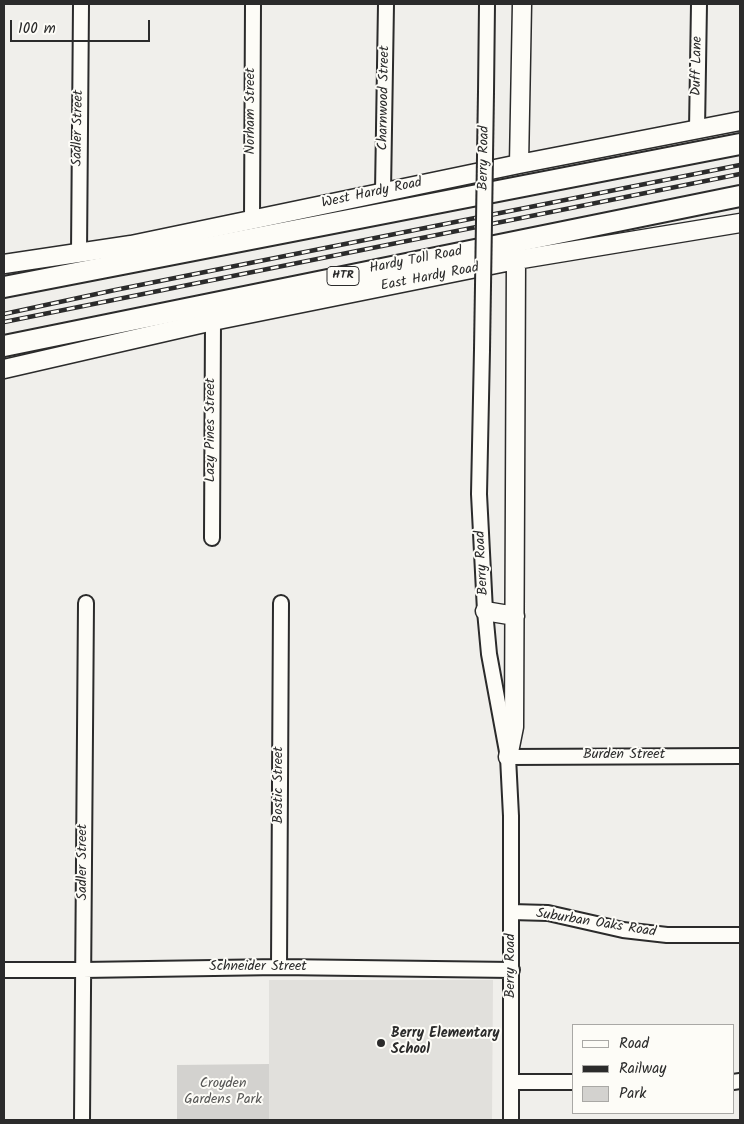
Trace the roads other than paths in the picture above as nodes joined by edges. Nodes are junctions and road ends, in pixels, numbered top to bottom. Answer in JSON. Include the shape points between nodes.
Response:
{"nodes":[{"id":1,"x":81,"y":4,"type":"edge"},
{"id":2,"x":253,"y":4,"type":"edge"},
{"id":3,"x":386,"y":4,"type":"edge"},
{"id":4,"x":487,"y":4,"type":"edge"},
{"id":5,"x":522,"y":4,"type":"edge"},
{"id":6,"x":699,"y":4,"type":"edge"},
{"id":7,"x":740,"y":121,"type":"edge"},
{"id":8,"x":697,"y":129,"type":"junction"},
{"id":9,"x":740,"y":144,"type":"edge"},
{"id":10,"x":518,"y":164,"type":"junction"},
{"id":11,"x":383,"y":191,"type":"junction"},
{"id":12,"x":740,"y":196,"type":"edge"},
{"id":13,"x":740,"y":200,"type":"edge"},
{"id":14,"x":682,"y":208,"type":"junction"},
{"id":15,"x":252,"y":219,"type":"junction"},
{"id":16,"x":740,"y":222,"type":"edge"},
{"id":17,"x":79,"y":253,"type":"junction"},
{"id":18,"x":516,"y":260,"type":"junction"},
{"id":19,"x":4,"y":264,"type":"edge"},
{"id":20,"x":4,"y":285,"type":"edge"},
{"id":21,"x":213,"y":321,"type":"junction"},
{"id":22,"x":4,"y":346,"type":"edge"},
{"id":23,"x":4,"y":368,"type":"edge"},
{"id":24,"x":212,"y":538,"type":"dead end"},
{"id":25,"x":281,"y":603,"type":"dead end"},
{"id":26,"x":86,"y":604,"type":"dead end"},
{"id":27,"x":485,"y":611,"type":"junction"},
{"id":28,"x":515,"y":616,"type":"junction"},
{"id":29,"x":740,"y":756,"type":"edge"},
{"id":30,"x":508,"y":757,"type":"junction"},
{"id":31,"x":511,"y":912,"type":"junction"},
{"id":32,"x":740,"y":935,"type":"edge"},
{"id":33,"x":279,"y":967,"type":"junction"},
{"id":34,"x":4,"y":970,"type":"edge"},
{"id":35,"x":83,"y":970,"type":"junction"},
{"id":36,"x":512,"y":970,"type":"junction"},
{"id":37,"x":511,"y":1082,"type":"junction"},
{"id":38,"x":572,"y":1082,"type":"edge"},
{"id":39,"x":82,"y":1120,"type":"edge"},
{"id":40,"x":511,"y":1120,"type":"edge"}],
"edges":[{"from":1,"to":17,"type":"street","name":"Sadler Street"},
{"from":2,"to":15,"type":"street","name":"Norham Street"},
{"from":3,"to":11,"type":"street","name":"Charnwood Street"},
{"from":4,"to":27,"type":"street","name":"Berry Road","bridge":true,"via":[[480,494]]},
{"from":5,"to":10,"type":"main road"},
{"from":6,"to":8,"type":"street","name":"Duff Lane"},
{"from":7,"to":8,"type":"main road","name":"West Hardy Road"},
{"from":8,"to":10,"type":"main road","name":"West Hardy Road"},
{"from":9,"to":20,"type":"highway"},
{"from":10,"to":11,"type":"main road","name":"West Hardy Road"},
{"from":11,"to":15,"type":"main road","name":"West Hardy Road"},
{"from":12,"to":14,"type":"highway","name":"Hardy Toll Road","number":"HTR"},
{"from":13,"to":14,"type":"highway"},
{"from":14,"to":22,"type":"highway","name":"Hardy Toll Road","number":"HTR"},
{"from":15,"to":17,"type":"main road","name":"West Hardy Road"},
{"from":16,"to":18,"type":"main road","name":"East Hardy Road"},
{"from":17,"to":19,"type":"main road","name":"West Hardy Road"},
{"from":18,"to":21,"type":"main road","name":"East Hardy Road"},
{"from":18,"to":28,"type":"main road"},
{"from":21,"to":23,"type":"main road","name":"East Hardy Road"},
{"from":21,"to":24,"type":"street","name":"Lazy Pines Street"},
{"from":25,"to":33,"type":"street","name":"Bostic Street"},
{"from":26,"to":35,"type":"street","name":"Sadler Street"},
{"from":27,"to":28,"type":"main road"},
{"from":27,"to":30,"type":"street","name":"Berry Road","via":[[489,654]]},
{"from":28,"to":30,"type":"main road","via":[[514,726]]},
{"from":29,"to":30,"type":"street","name":"Burden Street"},
{"from":30,"to":31,"type":"street","name":"Berry Road"},
{"from":31,"to":32,"type":"street","name":"Suburban Oaks Road","via":[[548,914],[623,930],[667,935]]},
{"from":31,"to":36,"type":"street","name":"Berry Road"},
{"from":33,"to":35,"type":"street","name":"Schneider Street"},
{"from":33,"to":36,"type":"street","name":"Schneider Street"},
{"from":34,"to":35,"type":"street","name":"Schneider Street"},
{"from":35,"to":39,"type":"street","name":"Sadler Street"},
{"from":36,"to":37,"type":"street","name":"Berry Road"},
{"from":37,"to":38,"type":"street"},
{"from":37,"to":40,"type":"street","name":"Berry Road"}]}
